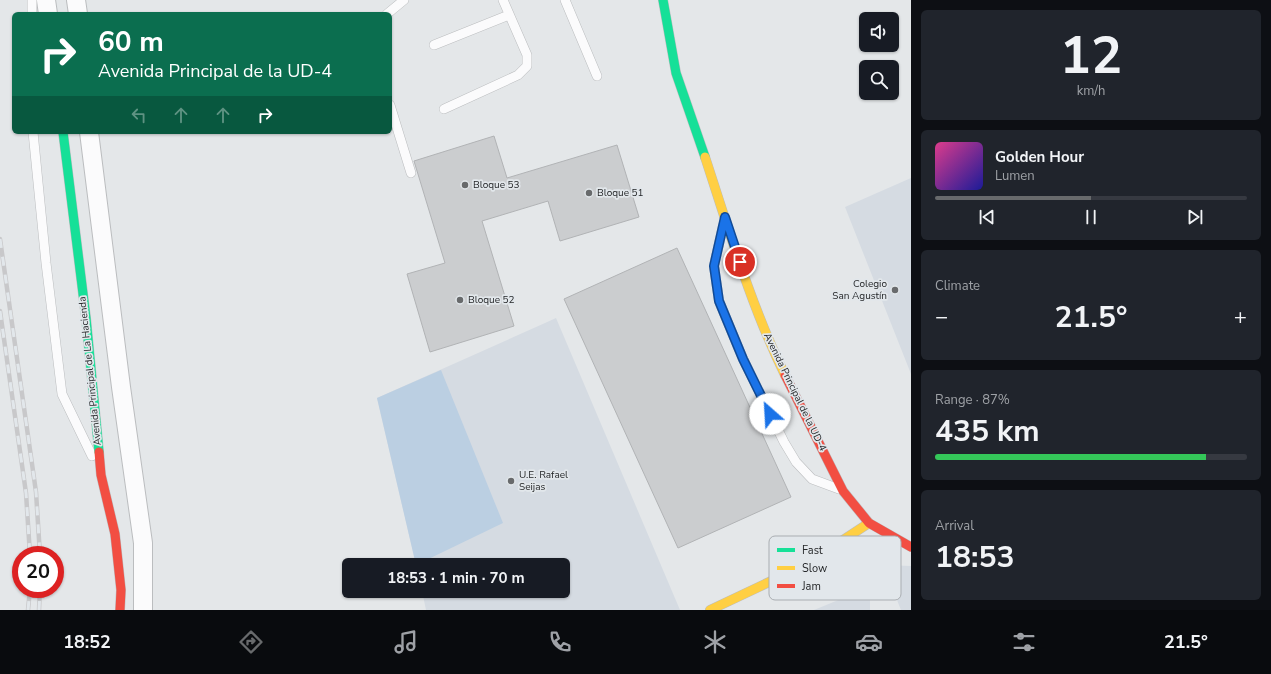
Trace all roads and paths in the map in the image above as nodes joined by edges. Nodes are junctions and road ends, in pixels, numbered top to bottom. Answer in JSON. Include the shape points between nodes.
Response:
{"nodes":[{"id":1,"x":32,"y":0,"type":"edge"},
{"id":2,"x":46,"y":0,"type":"edge"},
{"id":3,"x":76,"y":0,"type":"edge"},
{"id":4,"x":404,"y":0,"type":"edge"},
{"id":5,"x":503,"y":0,"type":"edge"},
{"id":6,"x":565,"y":0,"type":"edge"},
{"id":7,"x":663,"y":0,"type":"edge"},
{"id":8,"x":32,"y":12,"type":"edge"},
{"id":9,"x":48,"y":12,"type":"edge"},
{"id":10,"x":78,"y":12,"type":"edge"},
{"id":11,"x":389,"y":12,"type":"edge"},
{"id":12,"x":509,"y":15,"type":"junction"},
{"id":13,"x":434,"y":45,"type":"dead end"},
{"id":14,"x":598,"y":76,"type":"dead end"},
{"id":15,"x":444,"y":109,"type":"dead end"},
{"id":16,"x":392,"y":111,"type":"edge"},
{"id":17,"x":33,"y":134,"type":"edge"},
{"id":18,"x":63,"y":134,"type":"edge"},
{"id":19,"x":89,"y":134,"type":"edge"},
{"id":20,"x":411,"y":173,"type":"dead end"},
{"id":21,"x":725,"y":217,"type":"junction"},
{"id":22,"x":100,"y":475,"type":"junction"},
{"id":23,"x":843,"y":491,"type":"junction"},
{"id":24,"x":869,"y":523,"type":"junction"},
{"id":25,"x":849,"y":536,"type":"edge"},
{"id":26,"x":892,"y":536,"type":"edge"},
{"id":27,"x":901,"y":541,"type":"edge"},
{"id":28,"x":911,"y":547,"type":"edge"},
{"id":29,"x":769,"y":582,"type":"edge"},
{"id":30,"x":120,"y":610,"type":"edge"},
{"id":31,"x":143,"y":610,"type":"edge"},
{"id":32,"x":710,"y":610,"type":"edge"}],
"edges":[{"from":1,"to":8,"type":"lane"},
{"from":2,"to":9,"type":"street"},
{"from":3,"to":10,"type":"street"},
{"from":4,"to":11,"type":"lane"},
{"from":5,"to":12,"type":"lane"},
{"from":6,"to":14,"type":"lane"},
{"from":7,"to":21,"type":"street","name":"Avenida Principal de la UD-4","via":[[676,73]]},
{"from":12,"to":13,"type":"lane"},
{"from":12,"to":15,"type":"lane","via":[[527,55],[527,66],[518,75]]},
{"from":16,"to":20,"type":"lane"},
{"from":17,"to":22,"type":"lane","via":[[62,394]]},
{"from":18,"to":22,"type":"street","name":"Avenida Principal de La Hacienda","via":[[86,318]]},
{"from":19,"to":31,"type":"street","via":[[143,542]]},
{"from":21,"to":23,"type":"street","name":"Avenida Principal de la UD-4","via":[[750,292],[777,358]]},
{"from":21,"to":23,"type":"lane","via":[[714,266],[719,301],[743,359],[796,462],[812,479]]},
{"from":22,"to":30,"type":"street","name":"Avenida Principal de La Hacienda","via":[[115,534],[121,590]]},
{"from":23,"to":24,"type":"street","name":"Avenida Principal de la UD-4"},
{"from":24,"to":25,"type":"street"},
{"from":24,"to":26,"type":"street","name":"Avenida Principal de la UD-4"},
{"from":27,"to":28,"type":"street","name":"Avenida Principal de la UD-4"},
{"from":29,"to":32,"type":"street"}]}
